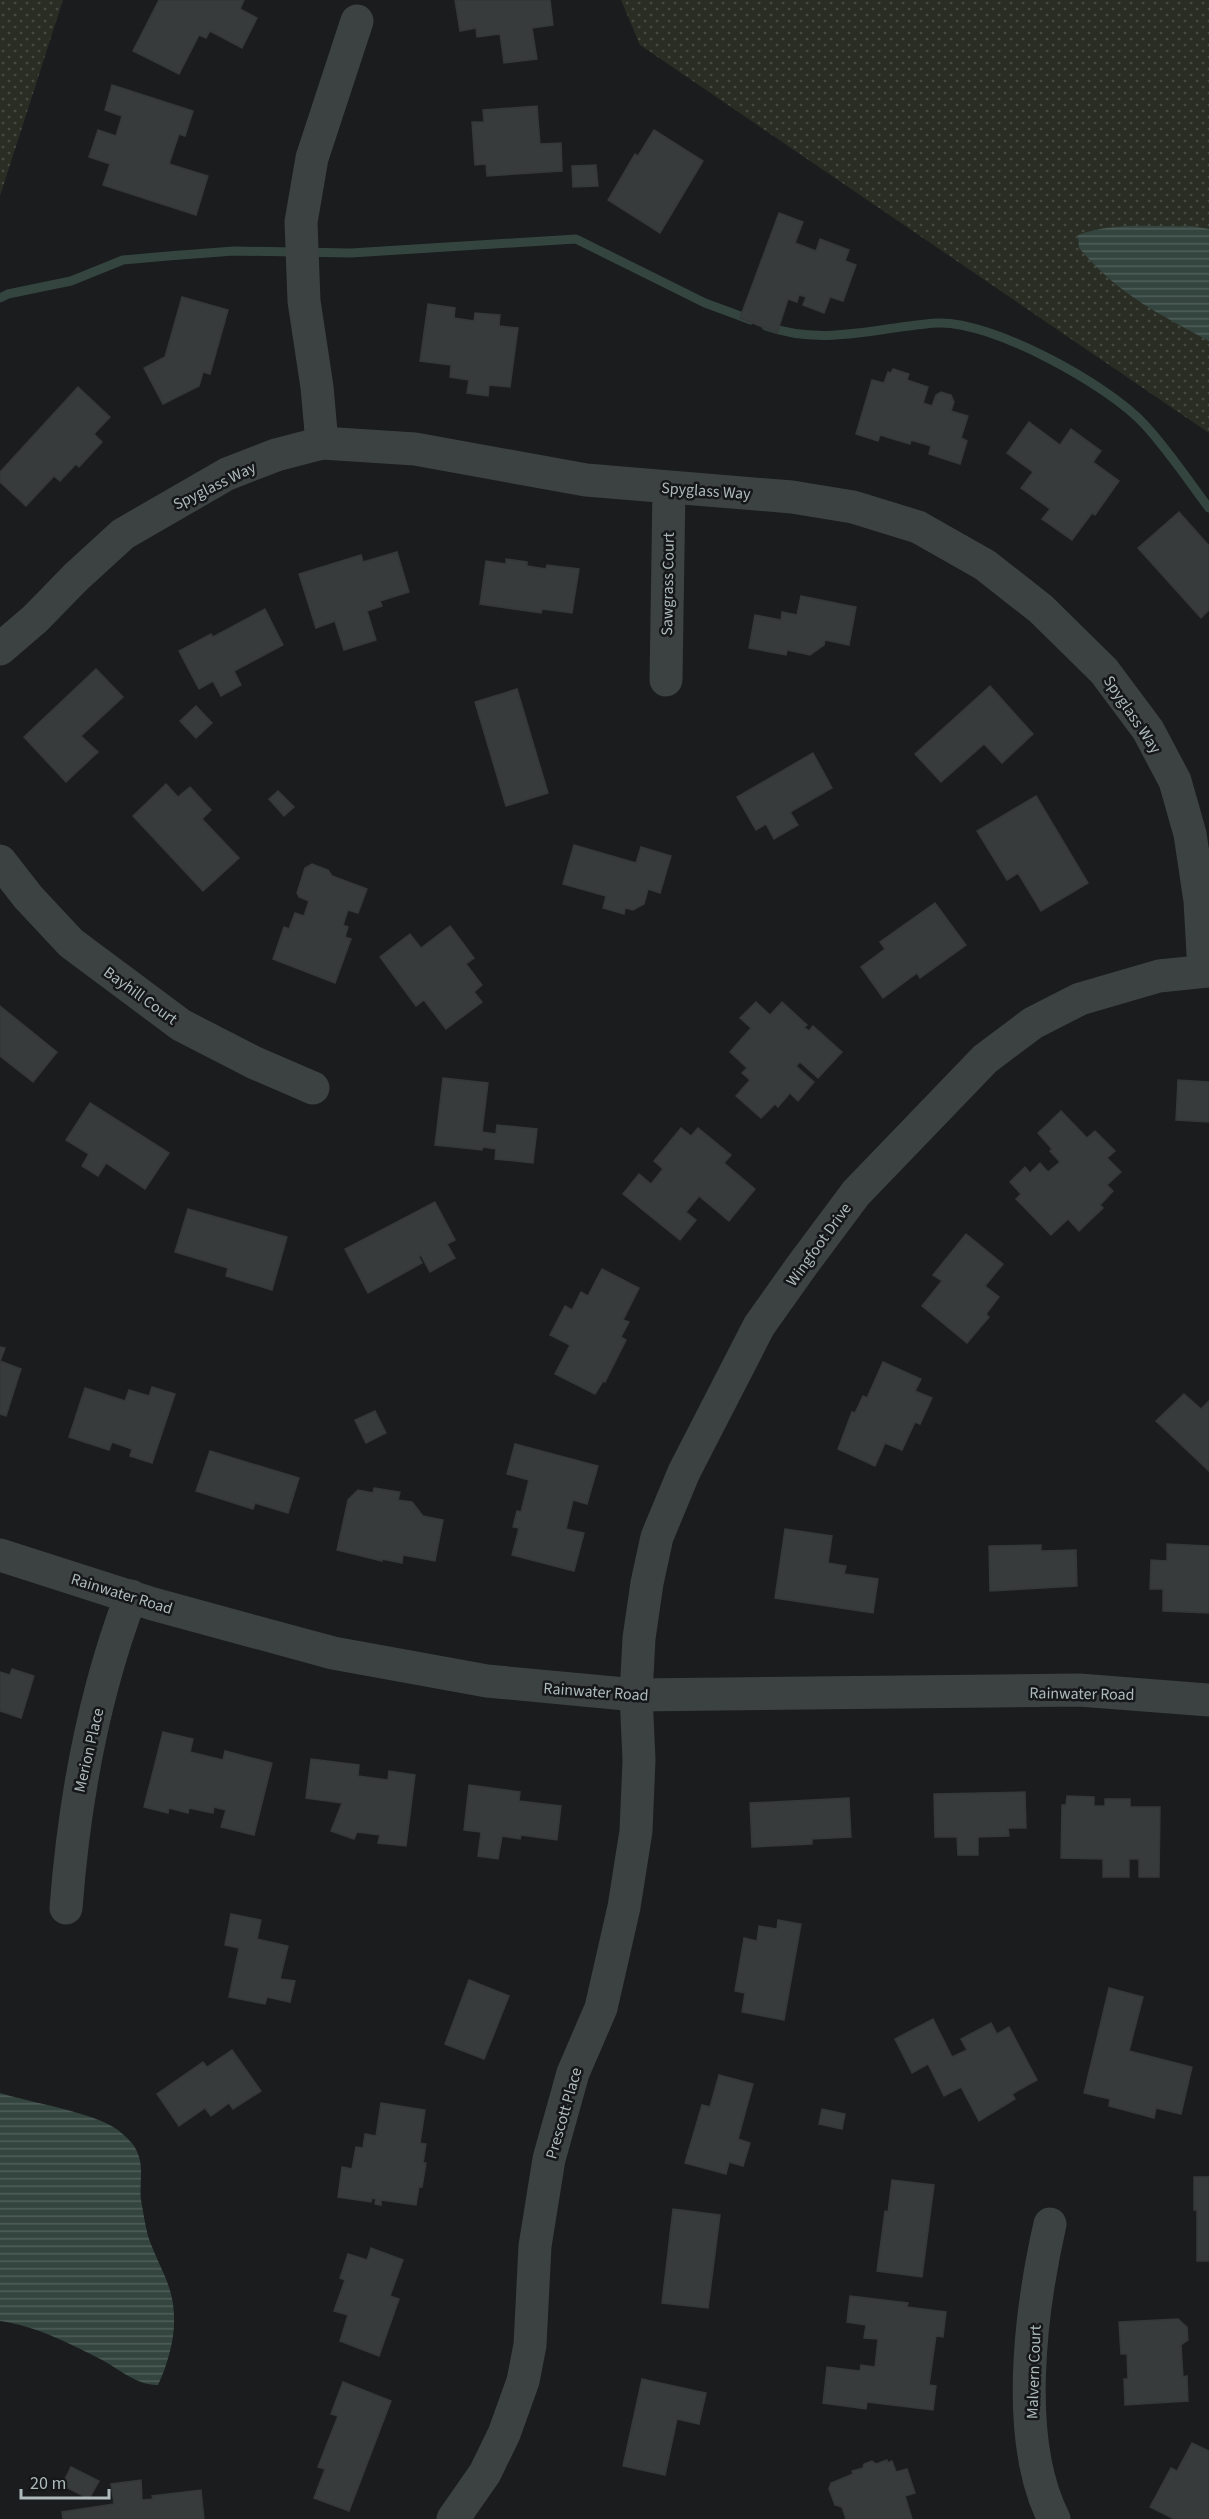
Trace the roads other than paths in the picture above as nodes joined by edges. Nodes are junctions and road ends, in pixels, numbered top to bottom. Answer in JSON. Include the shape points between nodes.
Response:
{"nodes":[{"id":1,"x":357,"y":21,"type":"dead end"},
{"id":2,"x":322,"y":443,"type":"junction"},
{"id":3,"x":669,"y":488,"type":"junction"},
{"id":4,"x":0,"y":649,"type":"edge"},
{"id":5,"x":666,"y":680,"type":"dead end"},
{"id":6,"x":0,"y":861,"type":"edge"},
{"id":7,"x":1207,"y":971,"type":"edge"},
{"id":8,"x":313,"y":1088,"type":"dead end"},
{"id":9,"x":0,"y":1555,"type":"edge"},
{"id":10,"x":131,"y":1596,"type":"junction"},
{"id":11,"x":636,"y":1695,"type":"junction"},
{"id":12,"x":1209,"y":1700,"type":"edge"},
{"id":13,"x":66,"y":1908,"type":"dead end"},
{"id":14,"x":1050,"y":2224,"type":"dead end"},
{"id":15,"x":453,"y":2519,"type":"edge"},
{"id":16,"x":1054,"y":2519,"type":"edge"}],
"edges":[{"from":1,"to":2,"type":"street","via":[[312,158],[301,222],[304,301]]},
{"from":2,"to":3,"type":"street","name":"Spyglass Way","via":[[415,449],[586,480]]},
{"from":2,"to":4,"type":"street","name":"Spyglass Way","via":[[227,474],[123,534]]},
{"from":3,"to":5,"type":"street","name":"Sawgrass Court"},
{"from":3,"to":7,"type":"street","name":"Spyglass Way","via":[[792,497],[853,507],[918,527],[985,565],[1041,609],[1104,671],[1148,730],[1175,781],[1190,834]]},
{"from":6,"to":8,"type":"street","name":"Bayhill Court","via":[[70,943],[181,1025]]},
{"from":7,"to":11,"type":"street","name":"Wingfoot Drive","via":[[1159,976],[1080,999],[1034,1023],[985,1059],[855,1193],[759,1326],[684,1472],[657,1537],[647,1582]]},
{"from":9,"to":10,"type":"street","name":"Rainwater Road"},
{"from":10,"to":11,"type":"street","name":"Rainwater Road","via":[[246,1631],[403,1668],[487,1681]]},
{"from":10,"to":13,"type":"street","name":"Merion Place","via":[[116,1636],[83,1763]]},
{"from":11,"to":12,"type":"street","name":"Rainwater Road","via":[[1079,1690]]},
{"from":11,"to":15,"type":"street","name":"Prescott Place","via":[[636,1831],[624,1907],[601,2008],[573,2073],[549,2159],[535,2246],[530,2345],[523,2381],[495,2454]]},
{"from":14,"to":16,"type":"street","name":"Malvern Court","via":[[1037,2279],[1030,2385],[1032,2444],[1046,2503]]}]}
